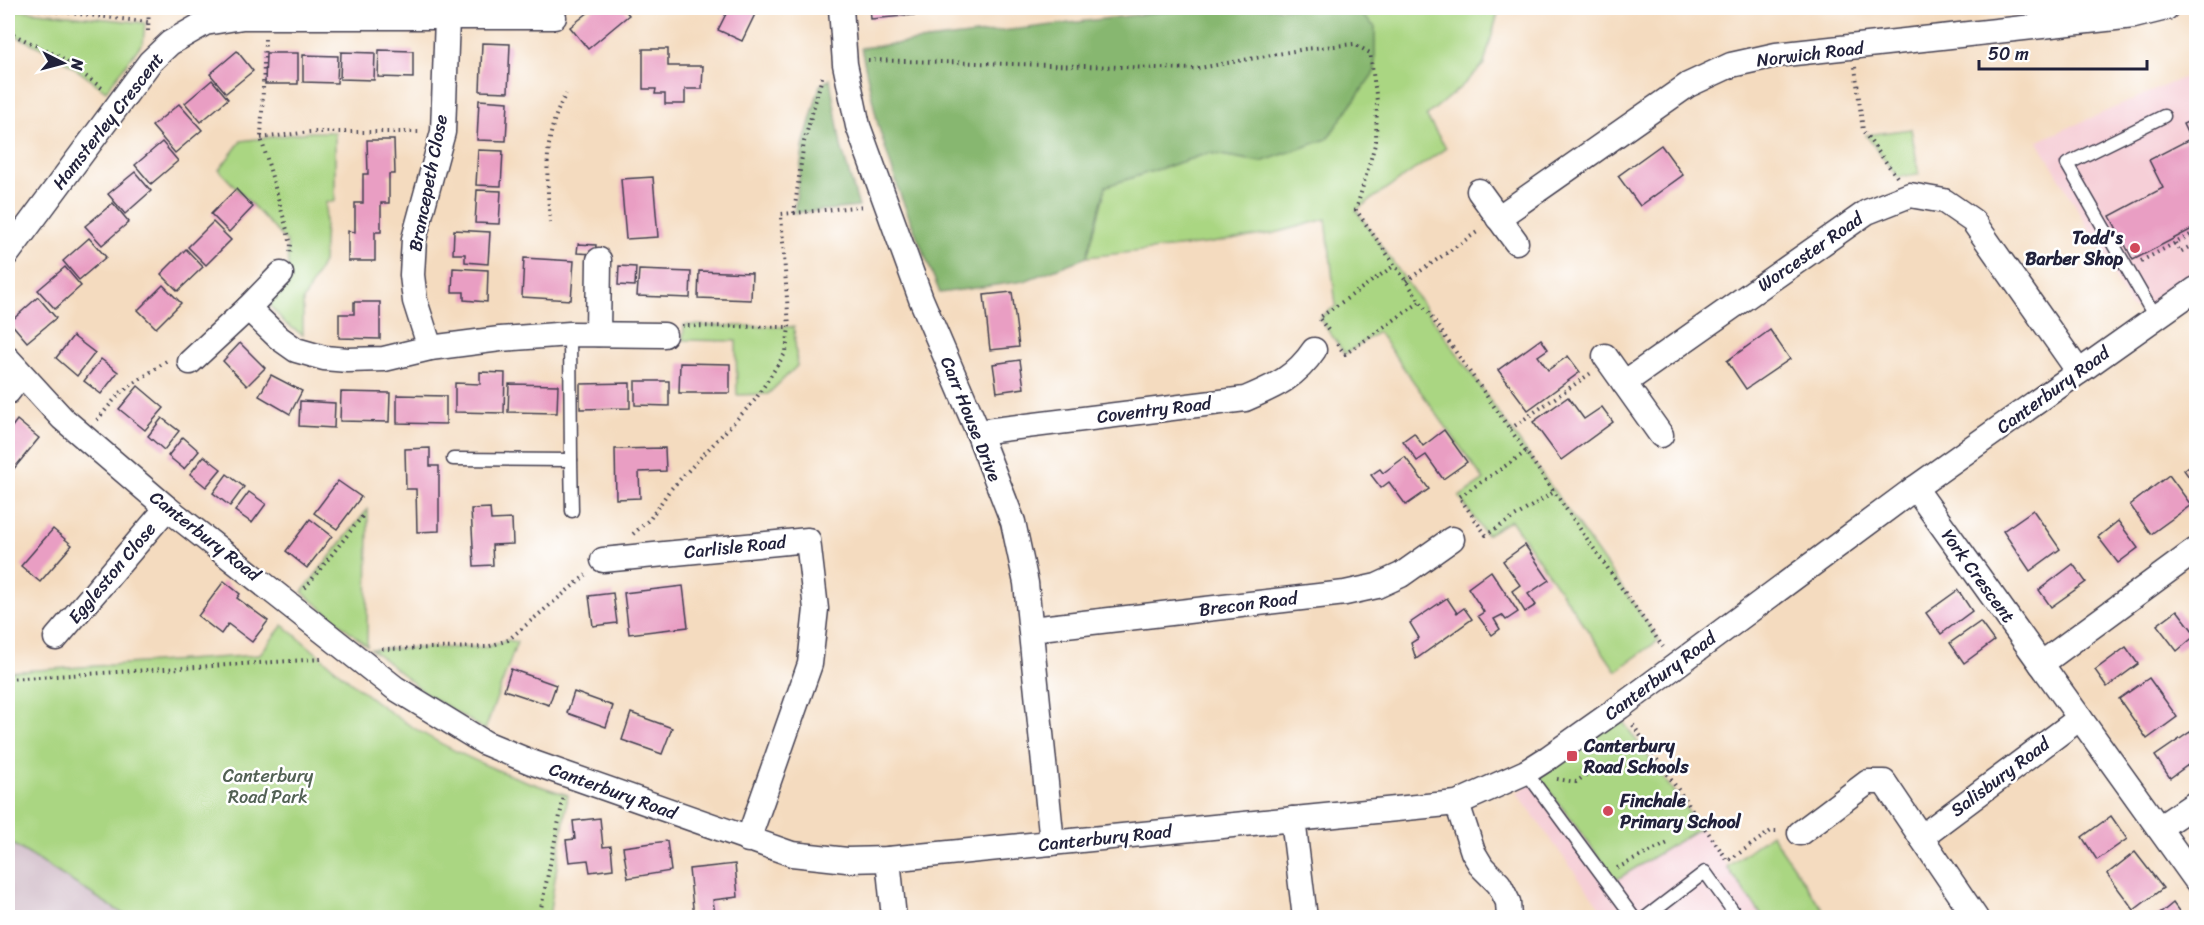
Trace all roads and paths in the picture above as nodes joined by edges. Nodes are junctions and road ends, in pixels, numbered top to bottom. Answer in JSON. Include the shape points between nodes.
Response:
{"nodes":[{"id":1,"x":27,"y":8,"type":"edge"},
{"id":2,"x":841,"y":8,"type":"edge"},
{"id":3,"x":2166,"y":8,"type":"edge"},
{"id":4,"x":348,"y":12,"type":"edge"},
{"id":5,"x":525,"y":12,"type":"edge"},
{"id":6,"x":447,"y":17,"type":"junction"},
{"id":7,"x":554,"y":17,"type":"dead end"},
{"id":8,"x":148,"y":22,"type":"dead end"},
{"id":9,"x":8,"y":32,"type":"edge"},
{"id":10,"x":265,"y":43,"type":"dead end"},
{"id":11,"x":1853,"y":48,"type":"junction"},
{"id":12,"x":834,"y":67,"type":"junction"},
{"id":13,"x":566,"y":94,"type":"dead end"},
{"id":14,"x":120,"y":101,"type":"junction"},
{"id":15,"x":2164,"y":116,"type":"dead end"},
{"id":16,"x":443,"y":132,"type":"junction"},
{"id":17,"x":261,"y":138,"type":"junction"},
{"id":18,"x":1479,"y":191,"type":"dead end"},
{"id":19,"x":1910,"y":195,"type":"junction"},
{"id":20,"x":887,"y":204,"type":"junction"},
{"id":21,"x":794,"y":213,"type":"junction"},
{"id":22,"x":1498,"y":218,"type":"junction"},
{"id":23,"x":550,"y":223,"type":"dead end"},
{"id":24,"x":2196,"y":232,"type":"edge"},
{"id":25,"x":1515,"y":242,"type":"dead end"},
{"id":26,"x":2175,"y":243,"type":"junction"},
{"id":27,"x":2196,"y":243,"type":"edge"},
{"id":28,"x":8,"y":253,"type":"edge"},
{"id":29,"x":599,"y":260,"type":"dead end"},
{"id":30,"x":1395,"y":265,"type":"junction"},
{"id":31,"x":2127,"y":268,"type":"junction"},
{"id":32,"x":281,"y":274,"type":"joint"},
{"id":33,"x":1406,"y":281,"type":"junction"},
{"id":34,"x":2196,"y":289,"type":"edge"},
{"id":35,"x":1420,"y":302,"type":"junction"},
{"id":36,"x":248,"y":309,"type":"junction"},
{"id":37,"x":2155,"y":316,"type":"junction"},
{"id":38,"x":789,"y":327,"type":"junction"},
{"id":39,"x":570,"y":334,"type":"junction"},
{"id":40,"x":598,"y":334,"type":"junction"},
{"id":41,"x":664,"y":335,"type":"joint"},
{"id":42,"x":430,"y":348,"type":"junction"},
{"id":43,"x":1314,"y":350,"type":"dead end"},
{"id":44,"x":1607,"y":359,"type":"joint"},
{"id":45,"x":190,"y":362,"type":"joint"},
{"id":46,"x":2079,"y":372,"type":"junction"},
{"id":47,"x":12,"y":375,"type":"edge"},
{"id":48,"x":1624,"y":383,"type":"junction"},
{"id":49,"x":1510,"y":429,"type":"junction"},
{"id":50,"x":978,"y":432,"type":"junction"},
{"id":51,"x":1661,"y":435,"type":"dead end"},
{"id":52,"x":83,"y":437,"type":"junction"},
{"id":53,"x":1526,"y":452,"type":"junction"},
{"id":54,"x":453,"y":459,"type":"dead end"},
{"id":55,"x":571,"y":460,"type":"junction"},
{"id":56,"x":1915,"y":488,"type":"junction"},
{"id":57,"x":1554,"y":492,"type":"junction"},
{"id":58,"x":167,"y":508,"type":"junction"},
{"id":59,"x":572,"y":511,"type":"dead end"},
{"id":60,"x":365,"y":513,"type":"dead end"},
{"id":61,"x":1452,"y":539,"type":"dead end"},
{"id":62,"x":2196,"y":550,"type":"edge"},
{"id":63,"x":603,"y":560,"type":"junction"},
{"id":64,"x":292,"y":605,"type":"junction"},
{"id":65,"x":1031,"y":629,"type":"junction"},
{"id":66,"x":56,"y":638,"type":"dead end"},
{"id":67,"x":350,"y":652,"type":"junction"},
{"id":68,"x":2041,"y":663,"type":"junction"},
{"id":69,"x":1676,"y":664,"type":"junction"},
{"id":70,"x":8,"y":679,"type":"edge"},
{"id":71,"x":1620,"y":707,"type":"junction"},
{"id":72,"x":2080,"y":718,"type":"junction"},
{"id":73,"x":1532,"y":768,"type":"junction"},
{"id":74,"x":1590,"y":772,"type":"dead end"},
{"id":75,"x":568,"y":774,"type":"junction"},
{"id":76,"x":1456,"y":803,"type":"junction"},
{"id":77,"x":2196,"y":803,"type":"edge"},
{"id":78,"x":1293,"y":819,"type":"junction"},
{"id":79,"x":2159,"y":828,"type":"junction"},
{"id":80,"x":1800,"y":833,"type":"joint"},
{"id":81,"x":1921,"y":837,"type":"junction"},
{"id":82,"x":748,"y":840,"type":"junction"},
{"id":83,"x":1052,"y":843,"type":"junction"},
{"id":84,"x":1668,"y":843,"type":"dead end"},
{"id":85,"x":888,"y":859,"type":"junction"},
{"id":86,"x":1615,"y":869,"type":"dead end"},
{"id":87,"x":2196,"y":880,"type":"edge"},
{"id":88,"x":539,"y":918,"type":"edge"},
{"id":89,"x":894,"y":918,"type":"edge"},
{"id":90,"x":1305,"y":918,"type":"edge"},
{"id":91,"x":1509,"y":918,"type":"edge"},
{"id":92,"x":1634,"y":918,"type":"edge"},
{"id":93,"x":1645,"y":918,"type":"edge"},
{"id":94,"x":1738,"y":918,"type":"edge"},
{"id":95,"x":1976,"y":918,"type":"edge"}],
"edges":[{"from":1,"to":8,"type":"path"},
{"from":2,"to":12,"type":"street","name":"Carr House Drive"},
{"from":3,"to":11,"type":"street","name":"Norwich Road","via":[[2134,16]]},
{"from":4,"to":6,"type":"street","name":"Hamsterley Crescent"},
{"from":4,"to":14,"type":"street","name":"Hamsterley Crescent","via":[[243,17],[205,24],[170,43]]},
{"from":5,"to":6,"type":"street","name":"Hamsterley Crescent"},
{"from":5,"to":7,"type":"street","name":"Hamsterley Crescent"},
{"from":6,"to":16,"type":"street","name":"Brancepeth Close"},
{"from":9,"to":14,"type":"path","via":[[58,56]]},
{"from":10,"to":17,"type":"path"},
{"from":11,"to":19,"type":"path","via":[[1863,131]]},
{"from":11,"to":22,"type":"street","name":"Norwich Road","via":[[1776,55],[1731,65],[1688,85]]},
{"from":12,"to":20,"type":"street","name":"Carr House Drive"},
{"from":12,"to":21,"type":"path","via":[[804,142]]},
{"from":12,"to":30,"type":"path","via":[[864,60],[1194,69],[1354,44],[1370,53],[1377,100],[1376,141],[1356,210]]},
{"from":13,"to":23,"type":"path","via":[[548,137]]},
{"from":14,"to":28,"type":"street","name":"Hamsterley Crescent"},
{"from":15,"to":31,"type":"lane","via":[[2067,164]]},
{"from":16,"to":17,"type":"path","via":[[310,132]]},
{"from":16,"to":42,"type":"street","name":"Brancepeth Close","via":[[414,239],[415,301]]},
{"from":17,"to":32,"type":"path","via":[[291,244],[290,262]]},
{"from":18,"to":22,"type":"street"},
{"from":19,"to":46,"type":"street","via":[[1944,201],[1973,221]]},
{"from":19,"to":48,"type":"street","name":"Worcester Road","via":[[1867,212]]},
{"from":20,"to":21,"type":"path"},
{"from":20,"to":50,"type":"street","name":"Carr House Drive","via":[[921,299]]},
{"from":21,"to":38,"type":"path","via":[[781,214]]},
{"from":22,"to":25,"type":"street"},
{"from":22,"to":33,"type":"path"},
{"from":24,"to":26,"type":"path"},
{"from":26,"to":27,"type":"path","via":[[2180,252]]},
{"from":26,"to":31,"type":"path"},
{"from":29,"to":40,"type":"street"},
{"from":30,"to":33,"type":"path"},
{"from":30,"to":35,"type":"path","via":[[1319,318],[1345,354]]},
{"from":31,"to":37,"type":"lane"},
{"from":32,"to":36,"type":"street"},
{"from":33,"to":35,"type":"path"},
{"from":34,"to":37,"type":"street","name":"Canterbury Road"},
{"from":35,"to":49,"type":"path"},
{"from":36,"to":42,"type":"street","via":[[296,350],[324,358],[384,359]]},
{"from":36,"to":45,"type":"street"},
{"from":37,"to":46,"type":"street","name":"Canterbury Road"},
{"from":38,"to":41,"type":"path","via":[[684,325]]},
{"from":38,"to":63,"type":"path","via":[[786,352],[756,400],[669,491],[650,519]]},
{"from":39,"to":40,"type":"street"},
{"from":39,"to":42,"type":"street"},
{"from":39,"to":55,"type":"lane"},
{"from":40,"to":41,"type":"street"},
{"from":43,"to":50,"type":"street","name":"Coventry Road","via":[[1302,368],[1245,399]]},
{"from":44,"to":48,"type":"street"},
{"from":44,"to":49,"type":"path"},
{"from":45,"to":52,"type":"path","via":[[168,360],[131,384]]},
{"from":46,"to":56,"type":"street","name":"Canterbury Road"},
{"from":47,"to":52,"type":"street","name":"Canterbury Road"},
{"from":48,"to":51,"type":"street"},
{"from":49,"to":53,"type":"path"},
{"from":50,"to":65,"type":"street","name":"Carr House Drive","via":[[1013,522]]},
{"from":52,"to":58,"type":"street","name":"Canterbury Road"},
{"from":53,"to":57,"type":"path"},
{"from":53,"to":57,"type":"path","via":[[1460,497],[1486,536]]},
{"from":54,"to":55,"type":"lane"},
{"from":55,"to":59,"type":"lane"},
{"from":56,"to":68,"type":"street","name":"York Crescent"},
{"from":56,"to":69,"type":"street","name":"Canterbury Road"},
{"from":57,"to":69,"type":"path"},
{"from":58,"to":64,"type":"street","name":"Canterbury Road"},
{"from":58,"to":66,"type":"street","name":"Eggleston Close"},
{"from":60,"to":64,"type":"path"},
{"from":61,"to":65,"type":"street","name":"Brecon Road","via":[[1401,575],[1377,586]]},
{"from":62,"to":68,"type":"street"},
{"from":63,"to":67,"type":"path","via":[[508,640],[487,647]]},
{"from":63,"to":82,"type":"street","name":"Carlisle Road","via":[[808,540],[816,609],[810,664]]},
{"from":64,"to":67,"type":"street","name":"Canterbury Road"},
{"from":65,"to":83,"type":"street","name":"Carr House Drive"},
{"from":67,"to":70,"type":"path","via":[[322,659]]},
{"from":67,"to":75,"type":"street","name":"Canterbury Road","via":[[395,688],[485,742]]},
{"from":68,"to":72,"type":"street","name":"York Crescent"},
{"from":69,"to":71,"type":"street","name":"Canterbury Road"},
{"from":71,"to":73,"type":"street","name":"Canterbury Road"},
{"from":71,"to":80,"type":"path","via":[[1728,861],[1771,831]]},
{"from":72,"to":79,"type":"street","name":"York Crescent"},
{"from":72,"to":81,"type":"street","name":"Salisbury Road"},
{"from":73,"to":74,"type":"path","via":[[1548,778],[1576,782]]},
{"from":73,"to":76,"type":"street","name":"Canterbury Road"},
{"from":73,"to":92,"type":"lane"},
{"from":75,"to":82,"type":"street","name":"Canterbury Road"},
{"from":75,"to":88,"type":"path"},
{"from":76,"to":78,"type":"street","name":"Canterbury Road"},
{"from":76,"to":91,"type":"street","via":[[1473,852],[1508,902]]},
{"from":77,"to":79,"type":"street"},
{"from":78,"to":83,"type":"street","name":"Canterbury Road"},
{"from":78,"to":90,"type":"street"},
{"from":79,"to":87,"type":"street","name":"York Crescent"},
{"from":80,"to":81,"type":"street","via":[[1868,782],[1884,782]]},
{"from":81,"to":95,"type":"street"},
{"from":82,"to":85,"type":"street","name":"Canterbury Road","via":[[792,854],[847,860]]},
{"from":83,"to":85,"type":"street","name":"Canterbury Road"},
{"from":84,"to":86,"type":"path"},
{"from":85,"to":89,"type":"street"},
{"from":93,"to":94,"type":"lane","via":[[1706,872]]}]}
